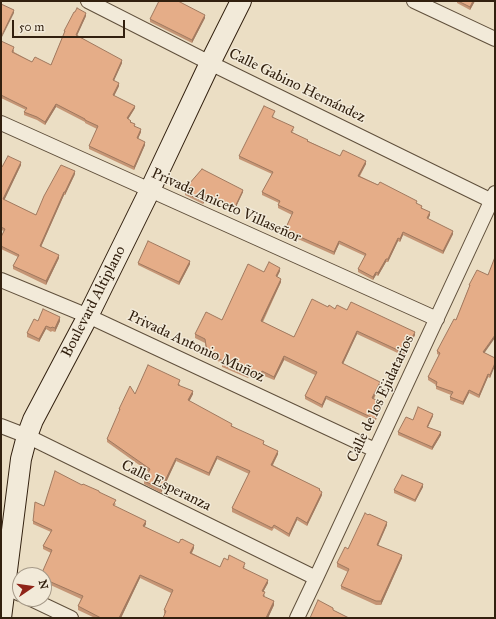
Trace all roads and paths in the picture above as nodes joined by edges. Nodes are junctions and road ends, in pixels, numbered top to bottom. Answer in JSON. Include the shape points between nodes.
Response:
{"nodes":[{"id":1,"x":88,"y":1,"type":"edge"},
{"id":2,"x":241,"y":1,"type":"edge"},
{"id":3,"x":414,"y":1,"type":"edge"},
{"id":4,"x":495,"y":39,"type":"edge"},
{"id":5,"x":210,"y":63,"type":"junction"},
{"id":6,"x":1,"y":124,"type":"edge"},
{"id":7,"x":150,"y":190,"type":"junction"},
{"id":8,"x":493,"y":197,"type":"edge"},
{"id":9,"x":1,"y":280,"type":"edge"},
{"id":10,"x":88,"y":316,"type":"junction"},
{"id":11,"x":437,"y":319,"type":"junction"},
{"id":12,"x":1,"y":426,"type":"edge"},
{"id":13,"x":26,"y":436,"type":"junction"},
{"id":14,"x":376,"y":450,"type":"junction"},
{"id":15,"x":316,"y":578,"type":"junction"},
{"id":16,"x":9,"y":588,"type":"edge"},
{"id":17,"x":48,"y":607,"type":"edge"},
{"id":18,"x":1,"y":618,"type":"edge"},
{"id":19,"x":71,"y":618,"type":"edge"},
{"id":20,"x":297,"y":618,"type":"edge"}],
"edges":[{"from":1,"to":5,"type":"street","name":"Calle Gabino Hernández"},
{"from":2,"to":5,"type":"street","name":"Boulevard Altiplano"},
{"from":3,"to":4,"type":"street"},
{"from":5,"to":7,"type":"street","name":"Boulevard Altiplano"},
{"from":5,"to":8,"type":"street","name":"Calle Gabino Hernández"},
{"from":6,"to":7,"type":"street","name":"Privada Aniceto Villaseñor"},
{"from":7,"to":10,"type":"street","name":"Boulevard Altiplano"},
{"from":7,"to":11,"type":"street","name":"Privada Aniceto Villaseñor"},
{"from":8,"to":11,"type":"street","name":"Calle de los Ejidatarios"},
{"from":9,"to":10,"type":"street","name":"Privada Antonio Muñoz"},
{"from":10,"to":13,"type":"street","name":"Boulevard Altiplano"},
{"from":10,"to":14,"type":"street","name":"Privada Antonio Muñoz"},
{"from":11,"to":14,"type":"street","name":"Calle de los Ejidatarios"},
{"from":12,"to":13,"type":"street","name":"Calle Esperanza"},
{"from":13,"to":15,"type":"street","name":"Calle Esperanza"},
{"from":13,"to":16,"type":"street","name":"Boulevard Altiplano","via":[[21,459]]},
{"from":14,"to":15,"type":"street","name":"Calle de los Ejidatarios"},
{"from":15,"to":20,"type":"street","name":"Calle de los Ejidatarios"},
{"from":16,"to":18,"type":"street","name":"Boulevard Altiplano"},
{"from":17,"to":19,"type":"street"}]}
